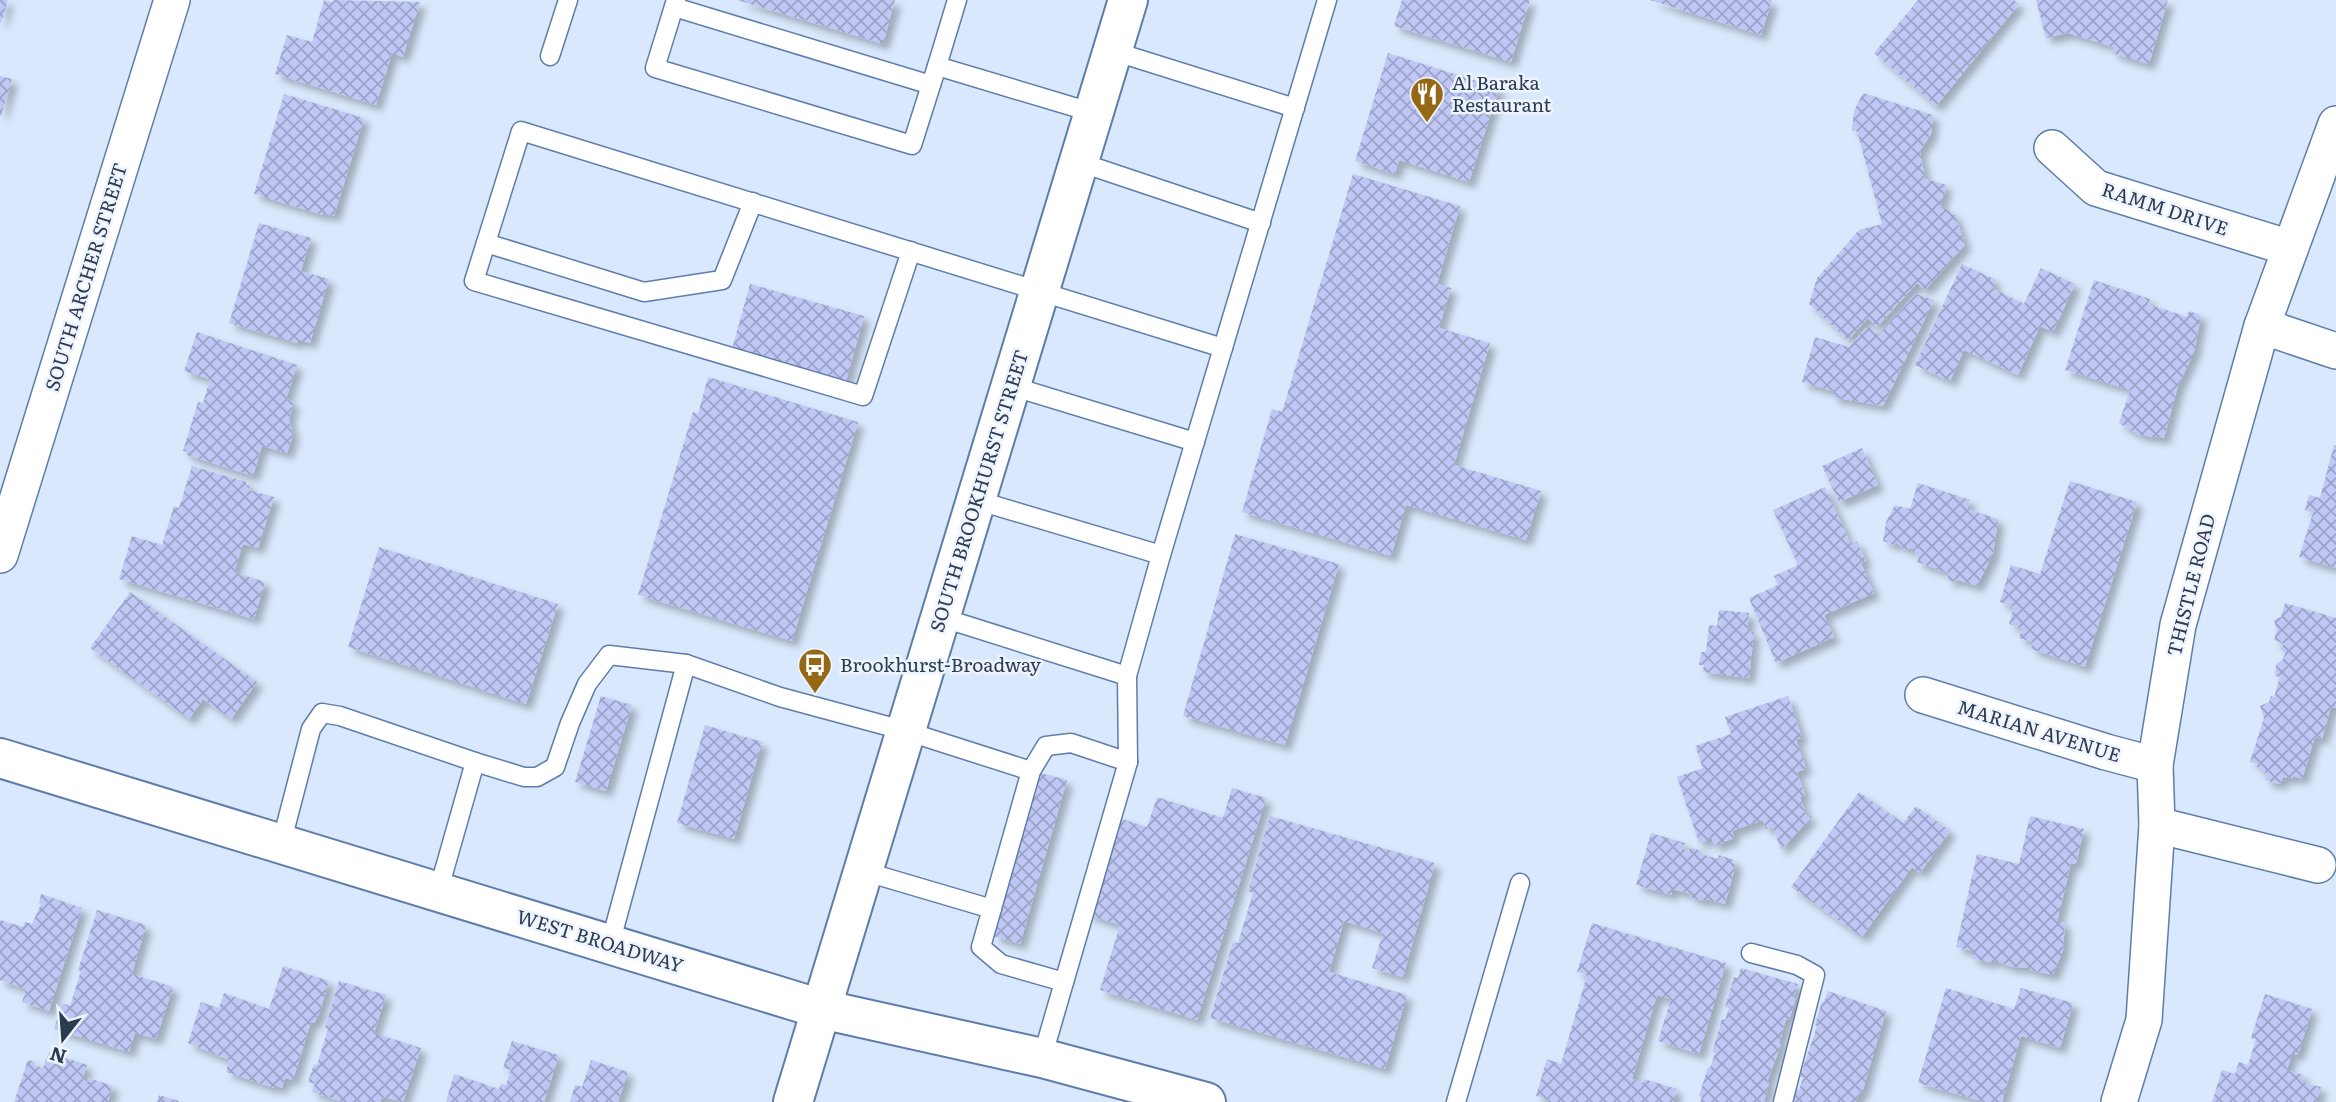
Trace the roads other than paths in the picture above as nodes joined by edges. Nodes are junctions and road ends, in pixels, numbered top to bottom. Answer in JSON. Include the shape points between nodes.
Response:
{"nodes":[{"id":1,"x":172,"y":0,"type":"edge"},
{"id":2,"x":568,"y":0,"type":"edge"},
{"id":3,"x":957,"y":0,"type":"edge"},
{"id":4,"x":1128,"y":0,"type":"edge"},
{"id":5,"x":1327,"y":0,"type":"edge"},
{"id":6,"x":675,"y":4,"type":"edge"},
{"id":7,"x":1113,"y":51,"type":"junction"},
{"id":8,"x":550,"y":56,"type":"dead end"},
{"id":9,"x":937,"y":66,"type":"junction"},
{"id":10,"x":931,"y":85,"type":"junction"},
{"id":11,"x":1295,"y":108,"type":"junction"},
{"id":12,"x":1094,"y":113,"type":"junction"},
{"id":13,"x":2336,"y":124,"type":"edge"},
{"id":14,"x":2052,"y":148,"type":"dead end"},
{"id":15,"x":1079,"y":162,"type":"junction"},
{"id":16,"x":753,"y":202,"type":"junction"},
{"id":17,"x":1261,"y":223,"type":"junction"},
{"id":18,"x":486,"y":243,"type":"junction"},
{"id":19,"x":2290,"y":248,"type":"junction"},
{"id":20,"x":911,"y":251,"type":"junction"},
{"id":21,"x":1040,"y":291,"type":"junction"},
{"id":22,"x":2262,"y":326,"type":"junction"},
{"id":23,"x":1223,"y":348,"type":"junction"},
{"id":24,"x":2336,"y":351,"type":"edge"},
{"id":25,"x":1011,"y":386,"type":"junction"},
{"id":26,"x":1195,"y":442,"type":"junction"},
{"id":27,"x":976,"y":499,"type":"junction"},
{"id":28,"x":0,"y":555,"type":"edge"},
{"id":29,"x":1161,"y":555,"type":"junction"},
{"id":30,"x":940,"y":617,"type":"junction"},
{"id":31,"x":686,"y":664,"type":"junction"},
{"id":32,"x":1128,"y":676,"type":"junction"},
{"id":33,"x":1923,"y":695,"type":"dead end"},
{"id":34,"x":905,"y":731,"type":"junction"},
{"id":35,"x":0,"y":758,"type":"edge"},
{"id":36,"x":475,"y":762,"type":"junction"},
{"id":37,"x":1128,"y":762,"type":"junction"},
{"id":38,"x":2155,"y":765,"type":"junction"},
{"id":39,"x":1031,"y":771,"type":"junction"},
{"id":40,"x":2157,"y":825,"type":"junction"},
{"id":41,"x":281,"y":844,"type":"junction"},
{"id":42,"x":2318,"y":865,"type":"dead end"},
{"id":43,"x":863,"y":871,"type":"junction"},
{"id":44,"x":1520,"y":883,"type":"dead end"},
{"id":45,"x":438,"y":892,"type":"junction"},
{"id":46,"x":992,"y":909,"type":"junction"},
{"id":47,"x":610,"y":944,"type":"junction"},
{"id":48,"x":1751,"y":953,"type":"dead end"},
{"id":49,"x":1064,"y":982,"type":"junction"},
{"id":50,"x":821,"y":1009,"type":"junction"},
{"id":51,"x":1042,"y":1058,"type":"junction"},
{"id":52,"x":793,"y":1102,"type":"edge"},
{"id":53,"x":1206,"y":1102,"type":"edge"},
{"id":54,"x":1456,"y":1102,"type":"edge"},
{"id":55,"x":1783,"y":1102,"type":"edge"},
{"id":56,"x":2119,"y":1102,"type":"edge"}],
"edges":[{"from":1,"to":28,"type":"street","name":"SOUTH ARCHER STREET"},
{"from":2,"to":8,"type":"lane"},
{"from":3,"to":9,"type":"lane"},
{"from":4,"to":7,"type":"main road","name":"SOUTH BROOKHURST STREET"},
{"from":5,"to":11,"type":"lane"},
{"from":6,"to":10,"type":"lane"},
{"from":6,"to":10,"type":"lane","via":[[655,68],[912,145]]},
{"from":7,"to":11,"type":"lane"},
{"from":7,"to":12,"type":"main road","name":"SOUTH BROOKHURST STREET"},
{"from":9,"to":10,"type":"lane"},
{"from":9,"to":12,"type":"lane"},
{"from":11,"to":17,"type":"lane"},
{"from":12,"to":15,"type":"main road","name":"SOUTH BROOKHURST STREET"},
{"from":13,"to":19,"type":"street","name":"THISTLE ROAD"},
{"from":14,"to":19,"type":"street","name":"RAMM DRIVE","via":[[2096,188]]},
{"from":15,"to":17,"type":"lane"},
{"from":15,"to":21,"type":"main road","name":"SOUTH BROOKHURST STREET"},
{"from":16,"to":18,"type":"lane","via":[[722,279],[644,292]]},
{"from":16,"to":18,"type":"lane","via":[[521,131]]},
{"from":16,"to":20,"type":"lane"},
{"from":17,"to":23,"type":"lane"},
{"from":18,"to":20,"type":"lane","via":[[474,281],[863,396]]},
{"from":19,"to":22,"type":"street","name":"THISTLE ROAD"},
{"from":20,"to":21,"type":"lane"},
{"from":21,"to":23,"type":"lane"},
{"from":21,"to":25,"type":"main road","name":"SOUTH BROOKHURST STREET"},
{"from":22,"to":24,"type":"street"},
{"from":22,"to":38,"type":"street","name":"THISTLE ROAD","via":[[2178,625]]},
{"from":23,"to":26,"type":"lane"},
{"from":25,"to":26,"type":"lane"},
{"from":25,"to":27,"type":"main road","name":"SOUTH BROOKHURST STREET"},
{"from":26,"to":29,"type":"lane"},
{"from":27,"to":29,"type":"lane"},
{"from":27,"to":30,"type":"main road","name":"SOUTH BROOKHURST STREET"},
{"from":29,"to":32,"type":"lane"},
{"from":30,"to":32,"type":"lane"},
{"from":30,"to":34,"type":"main road","name":"SOUTH BROOKHURST STREET"},
{"from":31,"to":34,"type":"lane","via":[[780,697]]},
{"from":31,"to":36,"type":"lane","via":[[609,655],[587,684],[555,767],[537,777],[524,777]]},
{"from":31,"to":47,"type":"lane"},
{"from":32,"to":37,"type":"lane"},
{"from":33,"to":38,"type":"street","name":"MARIAN AVENUE"},
{"from":34,"to":39,"type":"lane"},
{"from":34,"to":43,"type":"main road","name":"SOUTH BROOKHURST STREET"},
{"from":35,"to":41,"type":"main road","name":"WEST BROADWAY"},
{"from":36,"to":41,"type":"lane","via":[[322,713],[311,729]]},
{"from":36,"to":45,"type":"lane"},
{"from":37,"to":39,"type":"lane","via":[[1071,743],[1046,746]]},
{"from":37,"to":49,"type":"lane"},
{"from":38,"to":40,"type":"street","name":"THISTLE ROAD"},
{"from":39,"to":46,"type":"lane"},
{"from":40,"to":42,"type":"street"},
{"from":40,"to":56,"type":"street","name":"THISTLE ROAD","via":[[2144,1020]]},
{"from":41,"to":45,"type":"main road","name":"WEST BROADWAY"},
{"from":43,"to":46,"type":"lane"},
{"from":43,"to":50,"type":"main road","name":"SOUTH BROOKHURST STREET"},
{"from":44,"to":54,"type":"lane"},
{"from":45,"to":47,"type":"main road","name":"WEST BROADWAY"},
{"from":46,"to":49,"type":"lane","via":[[981,947],[1001,964]]},
{"from":47,"to":50,"type":"main road","name":"WEST BROADWAY"},
{"from":48,"to":55,"type":"lane","via":[[1797,965],[1815,975]]},
{"from":49,"to":51,"type":"lane"},
{"from":50,"to":51,"type":"main road","name":"WEST BROADWAY"},
{"from":50,"to":52,"type":"main road","name":"SOUTH BROOKHURST STREET"},
{"from":51,"to":53,"type":"main road","name":"WEST BROADWAY"}]}
